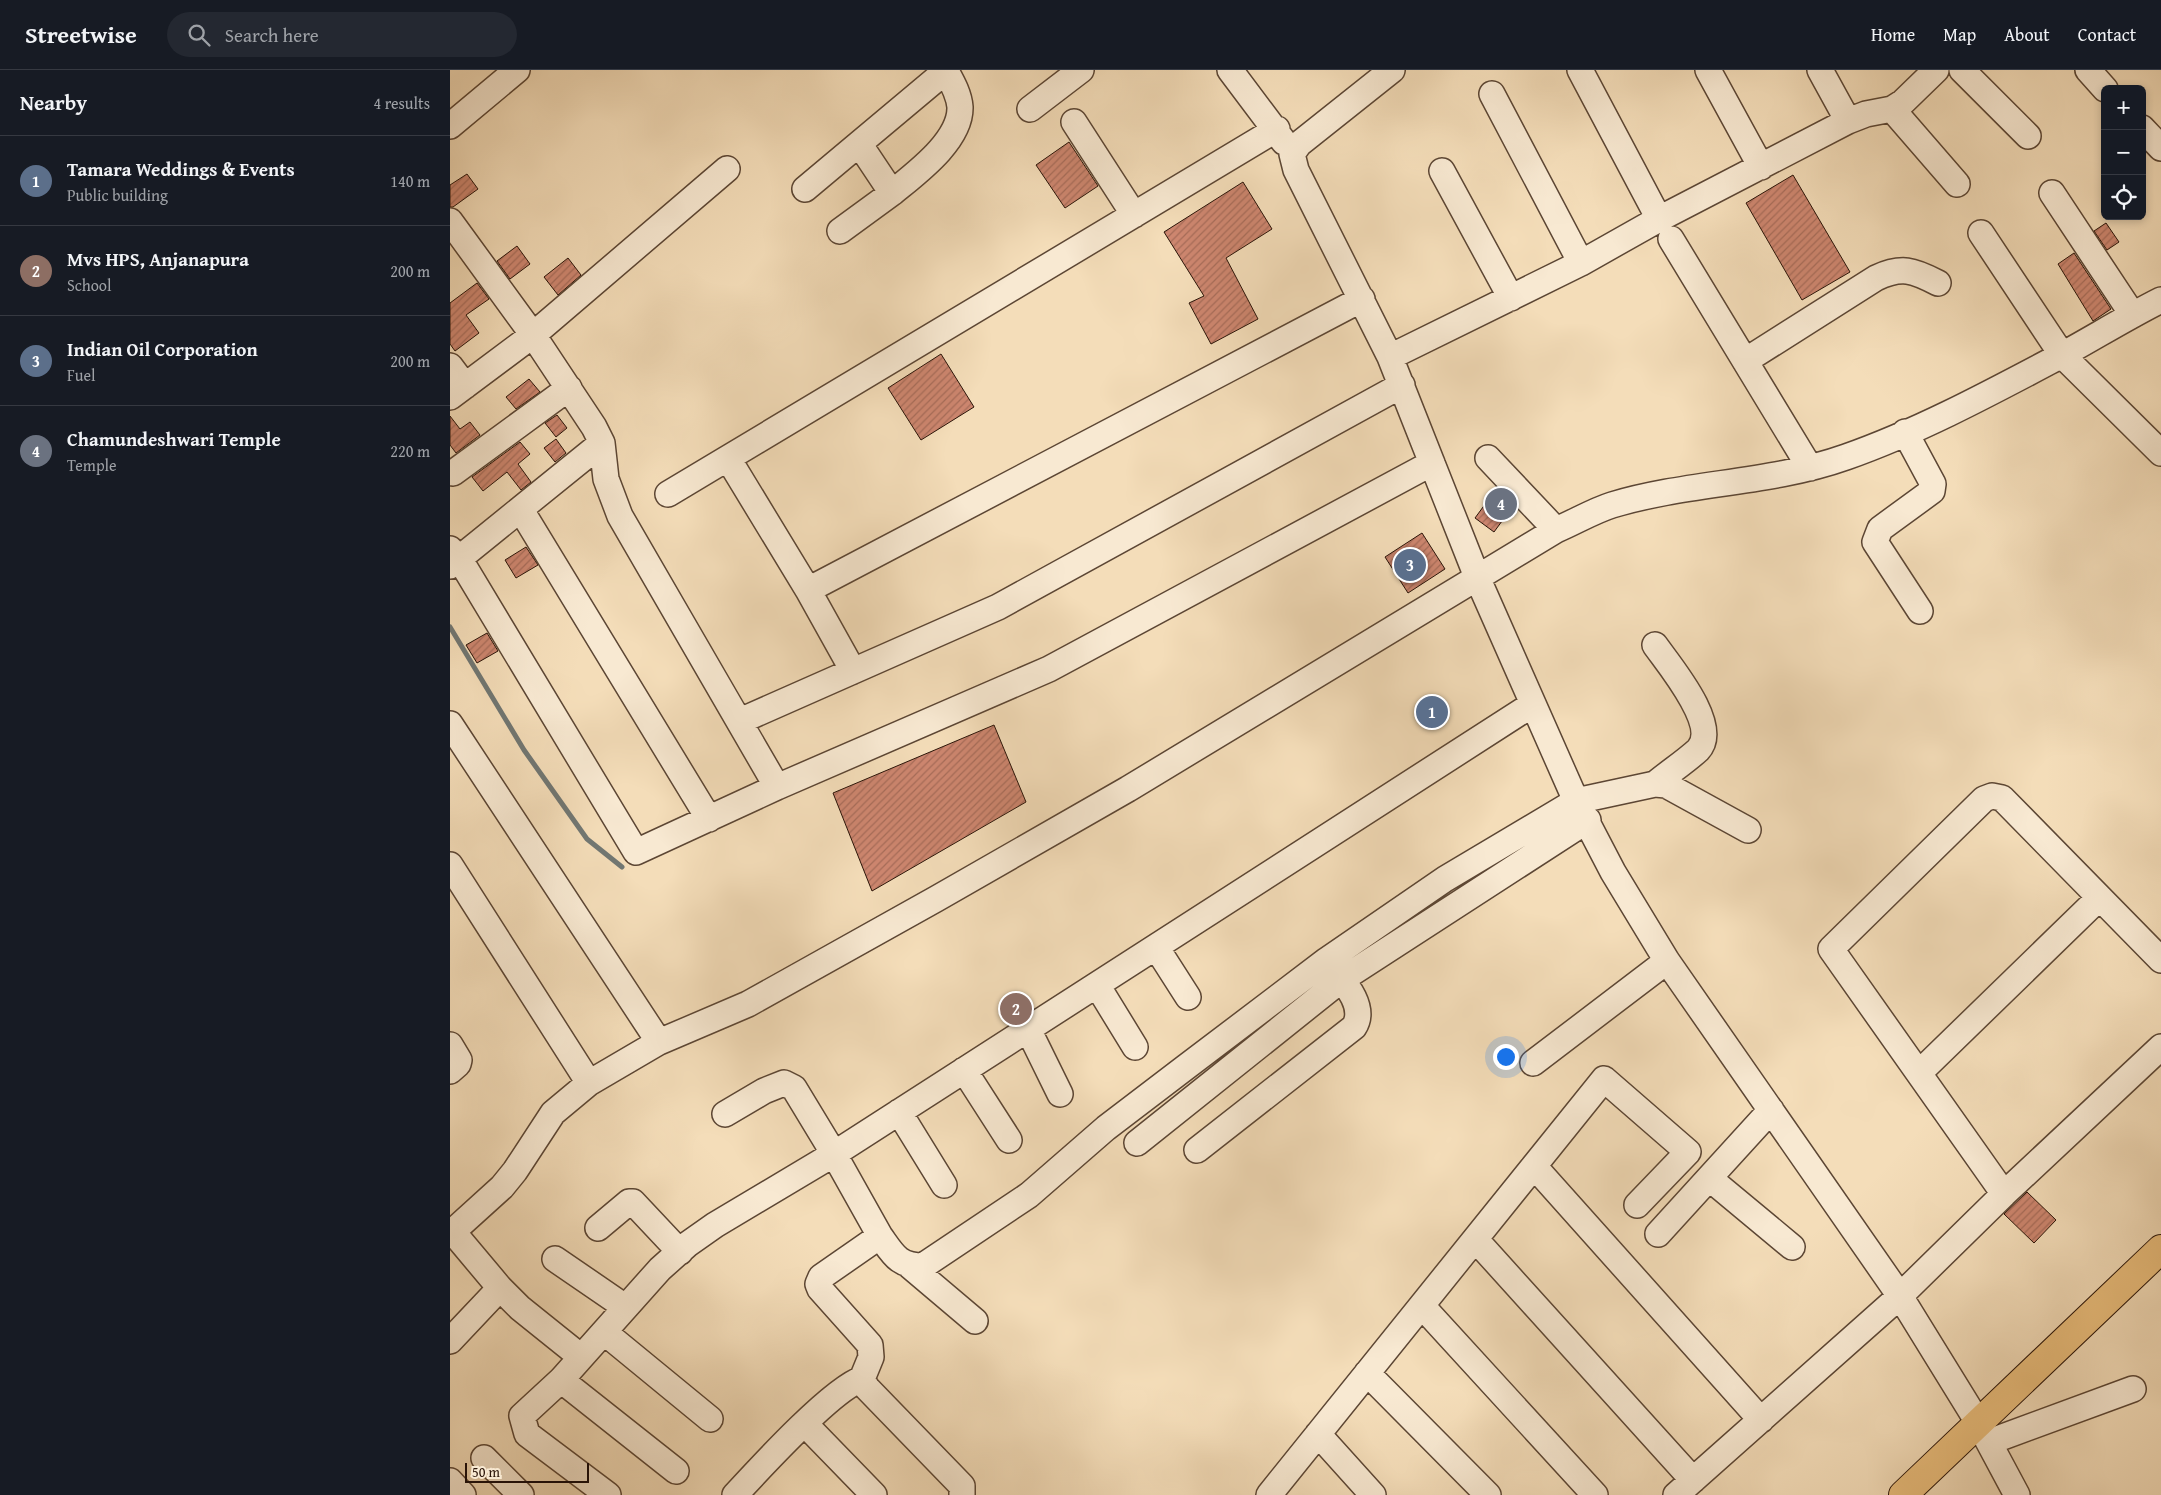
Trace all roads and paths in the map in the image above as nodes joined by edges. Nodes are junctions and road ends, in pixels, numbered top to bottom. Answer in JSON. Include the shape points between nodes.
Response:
{"nodes":[{"id":1,"x":517,"y":70,"type":"edge"},
{"id":2,"x":946,"y":70,"type":"edge"},
{"id":3,"x":1080,"y":70,"type":"edge"},
{"id":4,"x":1230,"y":70,"type":"edge"},
{"id":5,"x":1392,"y":70,"type":"edge"},
{"id":6,"x":1580,"y":70,"type":"edge"},
{"id":7,"x":1708,"y":70,"type":"edge"},
{"id":8,"x":1820,"y":70,"type":"edge"},
{"id":9,"x":1936,"y":70,"type":"edge"},
{"id":10,"x":1962,"y":70,"type":"edge"},
{"id":11,"x":2088,"y":70,"type":"edge"},
{"id":12,"x":2101,"y":85,"type":"edge"},
{"id":13,"x":1492,"y":94,"type":"dead end"},
{"id":14,"x":1030,"y":109,"type":"dead end"},
{"id":15,"x":1892,"y":109,"type":"junction"},
{"id":16,"x":1857,"y":118,"type":"junction"},
{"id":17,"x":1074,"y":122,"type":"dead end"},
{"id":18,"x":450,"y":126,"type":"edge"},
{"id":19,"x":1276,"y":129,"type":"junction"},
{"id":20,"x":2144,"y":130,"type":"edge"},
{"id":21,"x":2028,"y":136,"type":"dead end"},
{"id":22,"x":860,"y":145,"type":"junction"},
{"id":23,"x":2161,"y":148,"type":"edge"},
{"id":24,"x":1292,"y":154,"type":"junction"},
{"id":25,"x":1761,"y":167,"type":"junction"},
{"id":26,"x":727,"y":170,"type":"dead end"},
{"id":27,"x":1442,"y":171,"type":"dead end"},
{"id":28,"x":1957,"y":184,"type":"dead end"},
{"id":29,"x":806,"y":189,"type":"dead end"},
{"id":30,"x":892,"y":193,"type":"junction"},
{"id":31,"x":2052,"y":193,"type":"dead end"},
{"id":32,"x":1134,"y":215,"type":"junction"},
{"id":33,"x":450,"y":221,"type":"edge"},
{"id":34,"x":1665,"y":229,"type":"junction"},
{"id":35,"x":840,"y":230,"type":"dead end"},
{"id":36,"x":1981,"y":233,"type":"dead end"},
{"id":37,"x":1581,"y":263,"type":"junction"},
{"id":38,"x":1938,"y":283,"type":"dead end"},
{"id":39,"x":1511,"y":298,"type":"junction"},
{"id":40,"x":1362,"y":299,"type":"junction"},
{"id":41,"x":2161,"y":300,"type":"edge"},
{"id":42,"x":2132,"y":314,"type":"junction"},
{"id":43,"x":533,"y":335,"type":"junction"},
{"id":44,"x":2062,"y":355,"type":"junction"},
{"id":45,"x":1390,"y":357,"type":"junction"},
{"id":46,"x":1745,"y":361,"type":"junction"},
{"id":47,"x":450,"y":366,"type":"edge"},
{"id":48,"x":1402,"y":385,"type":"junction"},
{"id":49,"x":569,"y":388,"type":"junction"},
{"id":50,"x":457,"y":392,"type":"edge"},
{"id":51,"x":1905,"y":432,"type":"junction"},
{"id":52,"x":602,"y":443,"type":"junction"},
{"id":53,"x":2161,"y":453,"type":"edge"},
{"id":54,"x":1488,"y":458,"type":"dead end"},
{"id":55,"x":729,"y":460,"type":"junction"},
{"id":56,"x":1432,"y":463,"type":"junction"},
{"id":57,"x":1810,"y":468,"type":"junction"},
{"id":58,"x":453,"y":473,"type":"dead end"},
{"id":59,"x":668,"y":494,"type":"dead end"},
{"id":60,"x":521,"y":510,"type":"junction"},
{"id":61,"x":1556,"y":530,"type":"junction"},
{"id":62,"x":453,"y":558,"type":"edge"},
{"id":63,"x":1477,"y":577,"type":"junction"},
{"id":64,"x":808,"y":590,"type":"junction"},
{"id":65,"x":1920,"y":611,"type":"dead end"},
{"id":66,"x":1654,"y":645,"type":"dead end"},
{"id":67,"x":851,"y":672,"type":"junction"},
{"id":68,"x":1533,"y":704,"type":"junction"},
{"id":69,"x":740,"y":721,"type":"junction"},
{"id":70,"x":450,"y":724,"type":"edge"},
{"id":71,"x":1655,"y":784,"type":"junction"},
{"id":72,"x":777,"y":788,"type":"junction"},
{"id":73,"x":1582,"y":810,"type":"junction"},
{"id":74,"x":709,"y":819,"type":"junction"},
{"id":75,"x":1748,"y":830,"type":"dead end"},
{"id":76,"x":450,"y":865,"type":"edge"},
{"id":77,"x":2099,"y":898,"type":"junction"},
{"id":78,"x":1156,"y":947,"type":"junction"},
{"id":79,"x":1326,"y":960,"type":"junction"},
{"id":80,"x":1667,"y":960,"type":"junction"},
{"id":81,"x":2161,"y":960,"type":"edge"},
{"id":82,"x":1342,"y":980,"type":"junction"},
{"id":83,"x":1097,"y":985,"type":"junction"},
{"id":84,"x":1188,"y":997,"type":"dead end"},
{"id":85,"x":1028,"y":1029,"type":"junction"},
{"id":86,"x":659,"y":1042,"type":"junction"},
{"id":87,"x":450,"y":1045,"type":"edge"},
{"id":88,"x":1135,"y":1047,"type":"dead end"},
{"id":89,"x":2161,"y":1047,"type":"edge"},
{"id":90,"x":1534,"y":1063,"type":"dead end"},
{"id":91,"x":964,"y":1070,"type":"junction"},
{"id":92,"x":450,"y":1071,"type":"edge"},
{"id":93,"x":1919,"y":1073,"type":"junction"},
{"id":94,"x":589,"y":1083,"type":"junction"},
{"id":95,"x":1060,"y":1094,"type":"dead end"},
{"id":96,"x":1771,"y":1110,"type":"junction"},
{"id":97,"x":899,"y":1112,"type":"junction"},
{"id":98,"x":725,"y":1114,"type":"dead end"},
{"id":99,"x":1009,"y":1140,"type":"dead end"},
{"id":100,"x":1138,"y":1143,"type":"dead end"},
{"id":101,"x":1197,"y":1150,"type":"dead end"},
{"id":102,"x":834,"y":1154,"type":"junction"},
{"id":103,"x":1534,"y":1166,"type":"junction"},
{"id":104,"x":1709,"y":1178,"type":"junction"},
{"id":105,"x":944,"y":1185,"type":"dead end"},
{"id":106,"x":2004,"y":1194,"type":"junction"},
{"id":107,"x":1637,"y":1204,"type":"dead end"},
{"id":108,"x":598,"y":1228,"type":"dead end"},
{"id":109,"x":451,"y":1233,"type":"edge"},
{"id":110,"x":1658,"y":1234,"type":"dead end"},
{"id":111,"x":880,"y":1236,"type":"junction"},
{"id":112,"x":1476,"y":1240,"type":"junction"},
{"id":113,"x":1792,"y":1246,"type":"dead end"},
{"id":114,"x":2161,"y":1249,"type":"edge"},
{"id":115,"x":680,"y":1252,"type":"junction"},
{"id":116,"x":555,"y":1259,"type":"dead end"},
{"id":117,"x":910,"y":1266,"type":"junction"},
{"id":118,"x":500,"y":1288,"type":"junction"},
{"id":119,"x":1900,"y":1296,"type":"junction"},
{"id":120,"x":1422,"y":1306,"type":"junction"},
{"id":121,"x":625,"y":1307,"type":"junction"},
{"id":122,"x":975,"y":1321,"type":"dead end"},
{"id":123,"x":604,"y":1332,"type":"junction"},
{"id":124,"x":450,"y":1341,"type":"edge"},
{"id":125,"x":582,"y":1357,"type":"junction"},
{"id":126,"x":1368,"y":1373,"type":"junction"},
{"id":127,"x":862,"y":1379,"type":"junction"},
{"id":128,"x":561,"y":1380,"type":"junction"},
{"id":129,"x":2133,"y":1389,"type":"dead end"},
{"id":130,"x":710,"y":1419,"type":"dead end"},
{"id":131,"x":1761,"y":1420,"type":"junction"},
{"id":132,"x":805,"y":1424,"type":"junction"},
{"id":133,"x":1984,"y":1433,"type":"junction"},
{"id":134,"x":1318,"y":1434,"type":"junction"},
{"id":135,"x":484,"y":1458,"type":"dead end"},
{"id":136,"x":676,"y":1471,"type":"dead end"},
{"id":137,"x":450,"y":1481,"type":"edge"},
{"id":138,"x":1684,"y":1488,"type":"edge"},
{"id":139,"x":742,"y":1493,"type":"edge"},
{"id":140,"x":463,"y":1495,"type":"edge"},
{"id":141,"x":521,"y":1495,"type":"edge"},
{"id":142,"x":608,"y":1495,"type":"edge"},
{"id":143,"x":874,"y":1495,"type":"edge"},
{"id":144,"x":962,"y":1495,"type":"edge"},
{"id":145,"x":1269,"y":1495,"type":"edge"},
{"id":146,"x":1373,"y":1495,"type":"edge"},
{"id":147,"x":1488,"y":1495,"type":"edge"},
{"id":148,"x":1596,"y":1495,"type":"edge"},
{"id":149,"x":1903,"y":1495,"type":"edge"},
{"id":150,"x":2017,"y":1495,"type":"edge"}],
"edges":[{"from":1,"to":18,"type":"street"},
{"from":2,"to":22,"type":"street"},
{"from":2,"to":30,"type":"street","via":[[957,92],[960,108],[957,127],[928,163]]},
{"from":3,"to":14,"type":"street"},
{"from":4,"to":19,"type":"street"},
{"from":5,"to":24,"type":"street","via":[[1299,144]]},
{"from":6,"to":34,"type":"street"},
{"from":7,"to":25,"type":"street"},
{"from":8,"to":16,"type":"street"},
{"from":9,"to":15,"type":"street"},
{"from":10,"to":21,"type":"street"},
{"from":11,"to":12,"type":"street"},
{"from":13,"to":37,"type":"street"},
{"from":15,"to":16,"type":"street"},
{"from":15,"to":28,"type":"street"},
{"from":16,"to":25,"type":"street"},
{"from":17,"to":32,"type":"street"},
{"from":19,"to":24,"type":"street"},
{"from":19,"to":32,"type":"street"},
{"from":20,"to":23,"type":"street"},
{"from":22,"to":29,"type":"street"},
{"from":22,"to":30,"type":"street"},
{"from":24,"to":40,"type":"street","via":[[1296,170]]},
{"from":25,"to":34,"type":"street"},
{"from":26,"to":43,"type":"street"},
{"from":27,"to":39,"type":"street"},
{"from":30,"to":35,"type":"street"},
{"from":31,"to":42,"type":"street"},
{"from":32,"to":55,"type":"street"},
{"from":33,"to":43,"type":"street"},
{"from":34,"to":37,"type":"street"},
{"from":34,"to":46,"type":"street"},
{"from":36,"to":44,"type":"street"},
{"from":37,"to":39,"type":"street"},
{"from":38,"to":46,"type":"street","via":[[1919,273],[1894,270],[1876,278]]},
{"from":39,"to":45,"type":"street"},
{"from":40,"to":45,"type":"street"},
{"from":40,"to":64,"type":"street"},
{"from":41,"to":42,"type":"street"},
{"from":42,"to":44,"type":"street"},
{"from":43,"to":49,"type":"street"},
{"from":43,"to":50,"type":"street"},
{"from":44,"to":51,"type":"street"},
{"from":44,"to":53,"type":"street"},
{"from":45,"to":48,"type":"street"},
{"from":46,"to":57,"type":"street"},
{"from":47,"to":50,"type":"street"},
{"from":48,"to":56,"type":"street"},
{"from":48,"to":67,"type":"street","via":[[998,607]]},
{"from":49,"to":52,"type":"street"},
{"from":49,"to":58,"type":"street"},
{"from":51,"to":57,"type":"street"},
{"from":51,"to":65,"type":"street","via":[[1933,484],[1932,491],[1880,529],[1876,542]]},
{"from":52,"to":60,"type":"street"},
{"from":52,"to":69,"type":"street","via":[[606,479],[620,516]]},
{"from":54,"to":61,"type":"street"},
{"from":55,"to":59,"type":"street"},
{"from":55,"to":64,"type":"street"},
{"from":56,"to":63,"type":"street"},
{"from":56,"to":72,"type":"street","via":[[1049,669]]},
{"from":57,"to":61,"type":"street","via":[[1759,479],[1689,488],[1611,506]]},
{"from":60,"to":62,"type":"street"},
{"from":60,"to":74,"type":"street"},
{"from":61,"to":63,"type":"street"},
{"from":62,"to":74,"type":"street","via":[[636,852]]},
{"from":63,"to":68,"type":"street"},
{"from":63,"to":86,"type":"street","via":[[1128,789],[936,899],[748,1004]]},
{"from":64,"to":67,"type":"street"},
{"from":66,"to":71,"type":"street","via":[[1689,693],[1704,732],[1699,749]]},
{"from":67,"to":69,"type":"street"},
{"from":68,"to":73,"type":"street"},
{"from":68,"to":78,"type":"street"},
{"from":69,"to":72,"type":"street"},
{"from":70,"to":86,"type":"street"},
{"from":71,"to":73,"type":"street"},
{"from":71,"to":75,"type":"street","via":[[1666,785]]},
{"from":72,"to":74,"type":"street"},
{"from":73,"to":79,"type":"street","via":[[1444,879]]},
{"from":73,"to":80,"type":"street","via":[[1613,872]]},
{"from":73,"to":82,"type":"street"},
{"from":76,"to":94,"type":"street"},
{"from":77,"to":81,"type":"street"},
{"from":77,"to":93,"type":"street"},
{"from":77,"to":93,"type":"street","via":[[2002,798],[1984,798],[1831,949]]},
{"from":78,"to":83,"type":"street"},
{"from":78,"to":84,"type":"street"},
{"from":79,"to":82,"type":"street"},
{"from":79,"to":117,"type":"street","via":[[1106,1128],[1029,1195],[923,1266]]},
{"from":80,"to":90,"type":"street"},
{"from":80,"to":96,"type":"street"},
{"from":82,"to":100,"type":"street"},
{"from":82,"to":101,"type":"street","via":[[1359,1010],[1354,1027]]},
{"from":83,"to":85,"type":"street"},
{"from":83,"to":88,"type":"street"},
{"from":85,"to":91,"type":"street"},
{"from":85,"to":95,"type":"street"},
{"from":86,"to":94,"type":"street"},
{"from":87,"to":92,"type":"street","via":[[458,1064]]},
{"from":89,"to":106,"type":"street"},
{"from":91,"to":97,"type":"street"},
{"from":91,"to":99,"type":"street"},
{"from":93,"to":106,"type":"street"},
{"from":94,"to":109,"type":"street","via":[[553,1113],[511,1176]]},
{"from":96,"to":104,"type":"street"},
{"from":96,"to":119,"type":"street"},
{"from":97,"to":102,"type":"street"},
{"from":97,"to":105,"type":"street"},
{"from":98,"to":102,"type":"street","via":[[784,1083],[794,1088]]},
{"from":102,"to":111,"type":"street"},
{"from":102,"to":115,"type":"street","via":[[715,1224]]},
{"from":103,"to":107,"type":"street","via":[[1604,1079],[1688,1152]]},
{"from":103,"to":112,"type":"street"},
{"from":103,"to":131,"type":"street"},
{"from":104,"to":110,"type":"street"},
{"from":104,"to":113,"type":"street"},
{"from":106,"to":119,"type":"street"},
{"from":108,"to":115,"type":"street","via":[[633,1202]]},
{"from":109,"to":118,"type":"street"},
{"from":111,"to":117,"type":"street","via":[[895,1258]]},
{"from":111,"to":127,"type":"street","via":[[821,1277],[818,1284],[870,1345],[871,1357]]},
{"from":112,"to":120,"type":"street"},
{"from":112,"to":138,"type":"street"},
{"from":114,"to":133,"type":"main road"},
{"from":115,"to":121,"type":"street"},
{"from":116,"to":121,"type":"street"},
{"from":117,"to":122,"type":"street"},
{"from":118,"to":124,"type":"street"},
{"from":118,"to":125,"type":"street"},
{"from":119,"to":131,"type":"street"},
{"from":119,"to":133,"type":"street"},
{"from":120,"to":126,"type":"street"},
{"from":120,"to":148,"type":"street"},
{"from":121,"to":123,"type":"street"},
{"from":123,"to":125,"type":"street"},
{"from":123,"to":130,"type":"street"},
{"from":125,"to":128,"type":"street"},
{"from":126,"to":134,"type":"street"},
{"from":126,"to":147,"type":"street"},
{"from":127,"to":132,"type":"street","via":[[852,1382]]},
{"from":127,"to":144,"type":"street","via":[[962,1486]]},
{"from":128,"to":136,"type":"street"},
{"from":128,"to":142,"type":"street","via":[[522,1416],[527,1434]]},
{"from":129,"to":133,"type":"street"},
{"from":131,"to":138,"type":"street"},
{"from":132,"to":139,"type":"street"},
{"from":132,"to":143,"type":"street"},
{"from":133,"to":149,"type":"main road"},
{"from":133,"to":150,"type":"street"},
{"from":134,"to":145,"type":"street"},
{"from":134,"to":146,"type":"street"},
{"from":135,"to":141,"type":"street"},
{"from":137,"to":140,"type":"street"}]}
